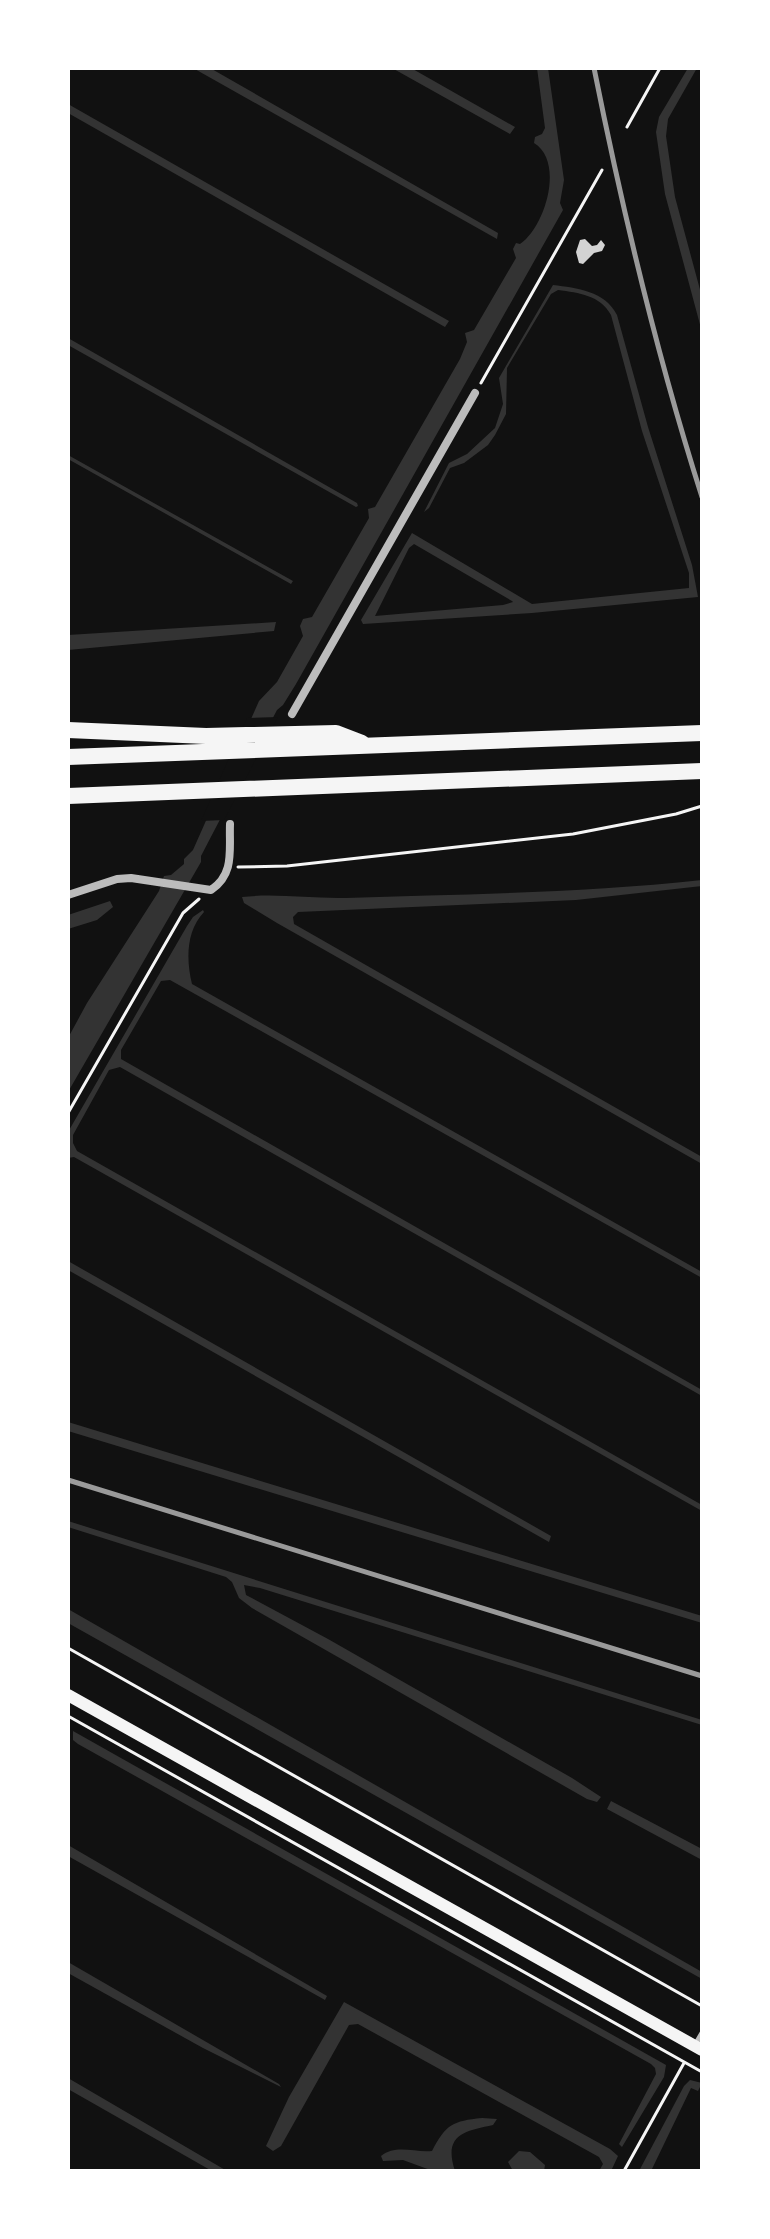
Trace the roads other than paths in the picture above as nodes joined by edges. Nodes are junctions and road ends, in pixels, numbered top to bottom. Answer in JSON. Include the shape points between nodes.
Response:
{"nodes":[{"id":1,"x":475,"y":393,"type":"road end"},
{"id":2,"x":292,"y":714,"type":"dead end"},
{"id":3,"x":68,"y":730,"type":"edge"},
{"id":4,"x":702,"y":733,"type":"edge"},
{"id":5,"x":322,"y":740,"type":"junction"},
{"id":6,"x":68,"y":757,"type":"edge"},
{"id":7,"x":702,"y":771,"type":"edge"},
{"id":8,"x":68,"y":796,"type":"edge"},
{"id":9,"x":230,"y":824,"type":"dead end"},
{"id":10,"x":68,"y":895,"type":"edge"},
{"id":11,"x":68,"y":1695,"type":"edge"},
{"id":12,"x":702,"y":2033,"type":"edge"},
{"id":13,"x":698,"y":2048,"type":"edge"}],
"edges":[{"from":1,"to":2,"type":"street"},
{"from":3,"to":5,"type":"highway"},
{"from":4,"to":5,"type":"highway","via":[[367,745],[336,733]]},
{"from":5,"to":6,"type":"highway"},
{"from":7,"to":8,"type":"highway"},
{"from":9,"to":10,"type":"street","via":[[230,866],[211,890],[117,879]]},
{"from":11,"to":13,"type":"main road"},
{"from":12,"to":13,"type":"lane"}]}
